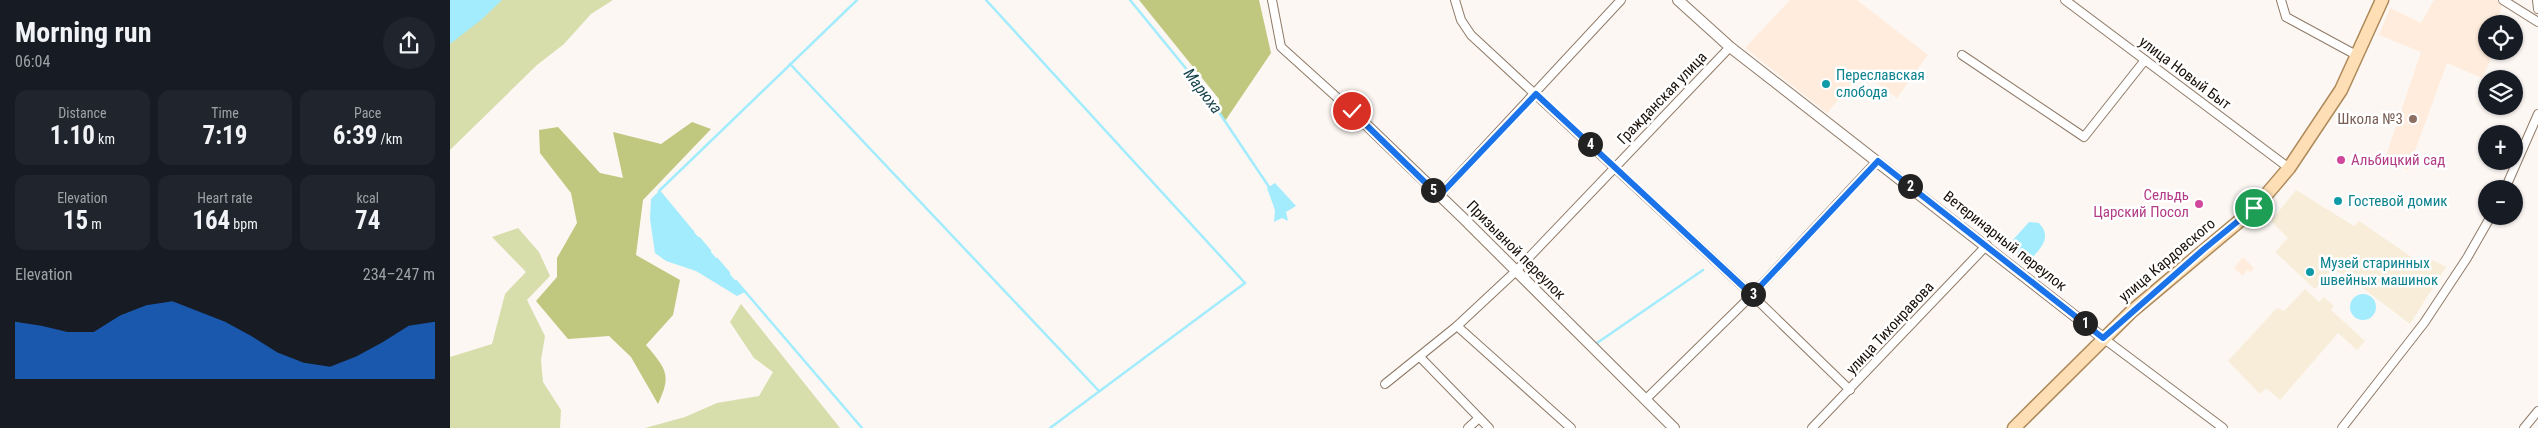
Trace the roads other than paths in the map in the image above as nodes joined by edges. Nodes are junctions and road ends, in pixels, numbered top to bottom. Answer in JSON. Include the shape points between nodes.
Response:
{"nodes":[{"id":1,"x":1272,"y":0,"type":"edge"},
{"id":2,"x":1455,"y":0,"type":"edge"},
{"id":3,"x":1621,"y":0,"type":"edge"},
{"id":4,"x":1678,"y":0,"type":"edge"},
{"id":5,"x":2065,"y":0,"type":"edge"},
{"id":6,"x":2281,"y":0,"type":"edge"},
{"id":7,"x":2382,"y":0,"type":"edge"},
{"id":8,"x":2503,"y":0,"type":"edge"},
{"id":9,"x":2537,"y":0,"type":"edge"},
{"id":10,"x":2538,"y":9,"type":"edge"},
{"id":11,"x":2538,"y":22,"type":"edge"},
{"id":12,"x":1730,"y":47,"type":"junction"},
{"id":13,"x":1962,"y":55,"type":"dead end"},
{"id":14,"x":2358,"y":56,"type":"junction"},
{"id":15,"x":2145,"y":60,"type":"junction"},
{"id":16,"x":1536,"y":94,"type":"junction"},
{"id":17,"x":1352,"y":111,"type":"joint"},
{"id":18,"x":2538,"y":114,"type":"edge"},
{"id":19,"x":1878,"y":161,"type":"junction"},
{"id":20,"x":1614,"y":168,"type":"junction"},
{"id":21,"x":2289,"y":168,"type":"junction"},
{"id":22,"x":2509,"y":180,"type":"edge"},
{"id":23,"x":1439,"y":196,"type":"junction"},
{"id":24,"x":2486,"y":225,"type":"edge"},
{"id":25,"x":1987,"y":245,"type":"junction"},
{"id":26,"x":1516,"y":271,"type":"junction"},
{"id":27,"x":1752,"y":295,"type":"junction"},
{"id":28,"x":1457,"y":326,"type":"junction"},
{"id":29,"x":2103,"y":338,"type":"junction"},
{"id":30,"x":1420,"y":357,"type":"junction"},
{"id":31,"x":1385,"y":384,"type":"dead end"},
{"id":32,"x":1850,"y":390,"type":"junction"},
{"id":33,"x":1645,"y":400,"type":"junction"},
{"id":34,"x":2538,"y":411,"type":"edge"},
{"id":35,"x":1479,"y":418,"type":"junction"},
{"id":36,"x":1468,"y":428,"type":"edge"},
{"id":37,"x":1488,"y":428,"type":"edge"},
{"id":38,"x":1572,"y":428,"type":"edge"},
{"id":39,"x":1674,"y":428,"type":"edge"},
{"id":40,"x":1812,"y":428,"type":"edge"},
{"id":41,"x":2014,"y":428,"type":"edge"},
{"id":42,"x":2222,"y":428,"type":"edge"},
{"id":43,"x":2342,"y":428,"type":"edge"},
{"id":44,"x":2524,"y":428,"type":"edge"}],
"edges":[{"from":1,"to":17,"type":"street","name":"Призывной переулок","via":[[1281,47]]},
{"from":2,"to":16,"type":"street","name":"Гражданская улица","via":[[1461,20],[1471,35]]},
{"from":3,"to":16,"type":"street"},
{"from":4,"to":12,"type":"street","name":"Ветеринарный переулок"},
{"from":5,"to":15,"type":"street","name":"улица Новый Быт"},
{"from":6,"to":14,"type":"street","via":[[2286,17]]},
{"from":7,"to":14,"type":"main road","name":"улица Кардовского"},
{"from":8,"to":11,"type":"street"},
{"from":9,"to":10,"type":"street"},
{"from":12,"to":19,"type":"street","name":"Ветеринарный переулок"},
{"from":12,"to":20,"type":"street","name":"Гражданская улица"},
{"from":13,"to":15,"type":"street","via":[[2084,136]]},
{"from":14,"to":21,"type":"main road","name":"улица Кардовского","via":[[2341,90]]},
{"from":15,"to":21,"type":"street","name":"улица Новый Быт"},
{"from":16,"to":20,"type":"street","name":"Гражданская улица"},
{"from":16,"to":23,"type":"street"},
{"from":17,"to":23,"type":"street","name":"Призывной переулок"},
{"from":18,"to":22,"type":"street"},
{"from":19,"to":25,"type":"street","name":"Ветеринарный переулок"},
{"from":19,"to":27,"type":"street"},
{"from":20,"to":26,"type":"street","name":"Гражданская улица"},
{"from":20,"to":27,"type":"street"},
{"from":21,"to":29,"type":"main road","name":"улица Кардовского","via":[[2254,208]]},
{"from":23,"to":26,"type":"street","name":"Призывной переулок"},
{"from":24,"to":43,"type":"street","via":[[2424,322]]},
{"from":25,"to":29,"type":"street","name":"Ветеринарный переулок"},
{"from":25,"to":32,"type":"street","name":"улица Тихонравова"},
{"from":26,"to":28,"type":"street","name":"Гражданская улица"},
{"from":26,"to":33,"type":"street","name":"Призывной переулок"},
{"from":27,"to":32,"type":"street"},
{"from":27,"to":33,"type":"street"},
{"from":28,"to":30,"type":"street","name":"Гражданская улица"},
{"from":28,"to":38,"type":"street"},
{"from":29,"to":41,"type":"main road","name":"улица Кардовского"},
{"from":29,"to":42,"type":"street","name":"Ветеринарный переулок"},
{"from":30,"to":31,"type":"street","name":"Гражданская улица"},
{"from":30,"to":35,"type":"street"},
{"from":32,"to":40,"type":"street","name":"улица Тихонравова"},
{"from":33,"to":39,"type":"street","name":"Призывной переулок"},
{"from":34,"to":44,"type":"street"},
{"from":35,"to":36,"type":"street"},
{"from":35,"to":37,"type":"street"}]}
